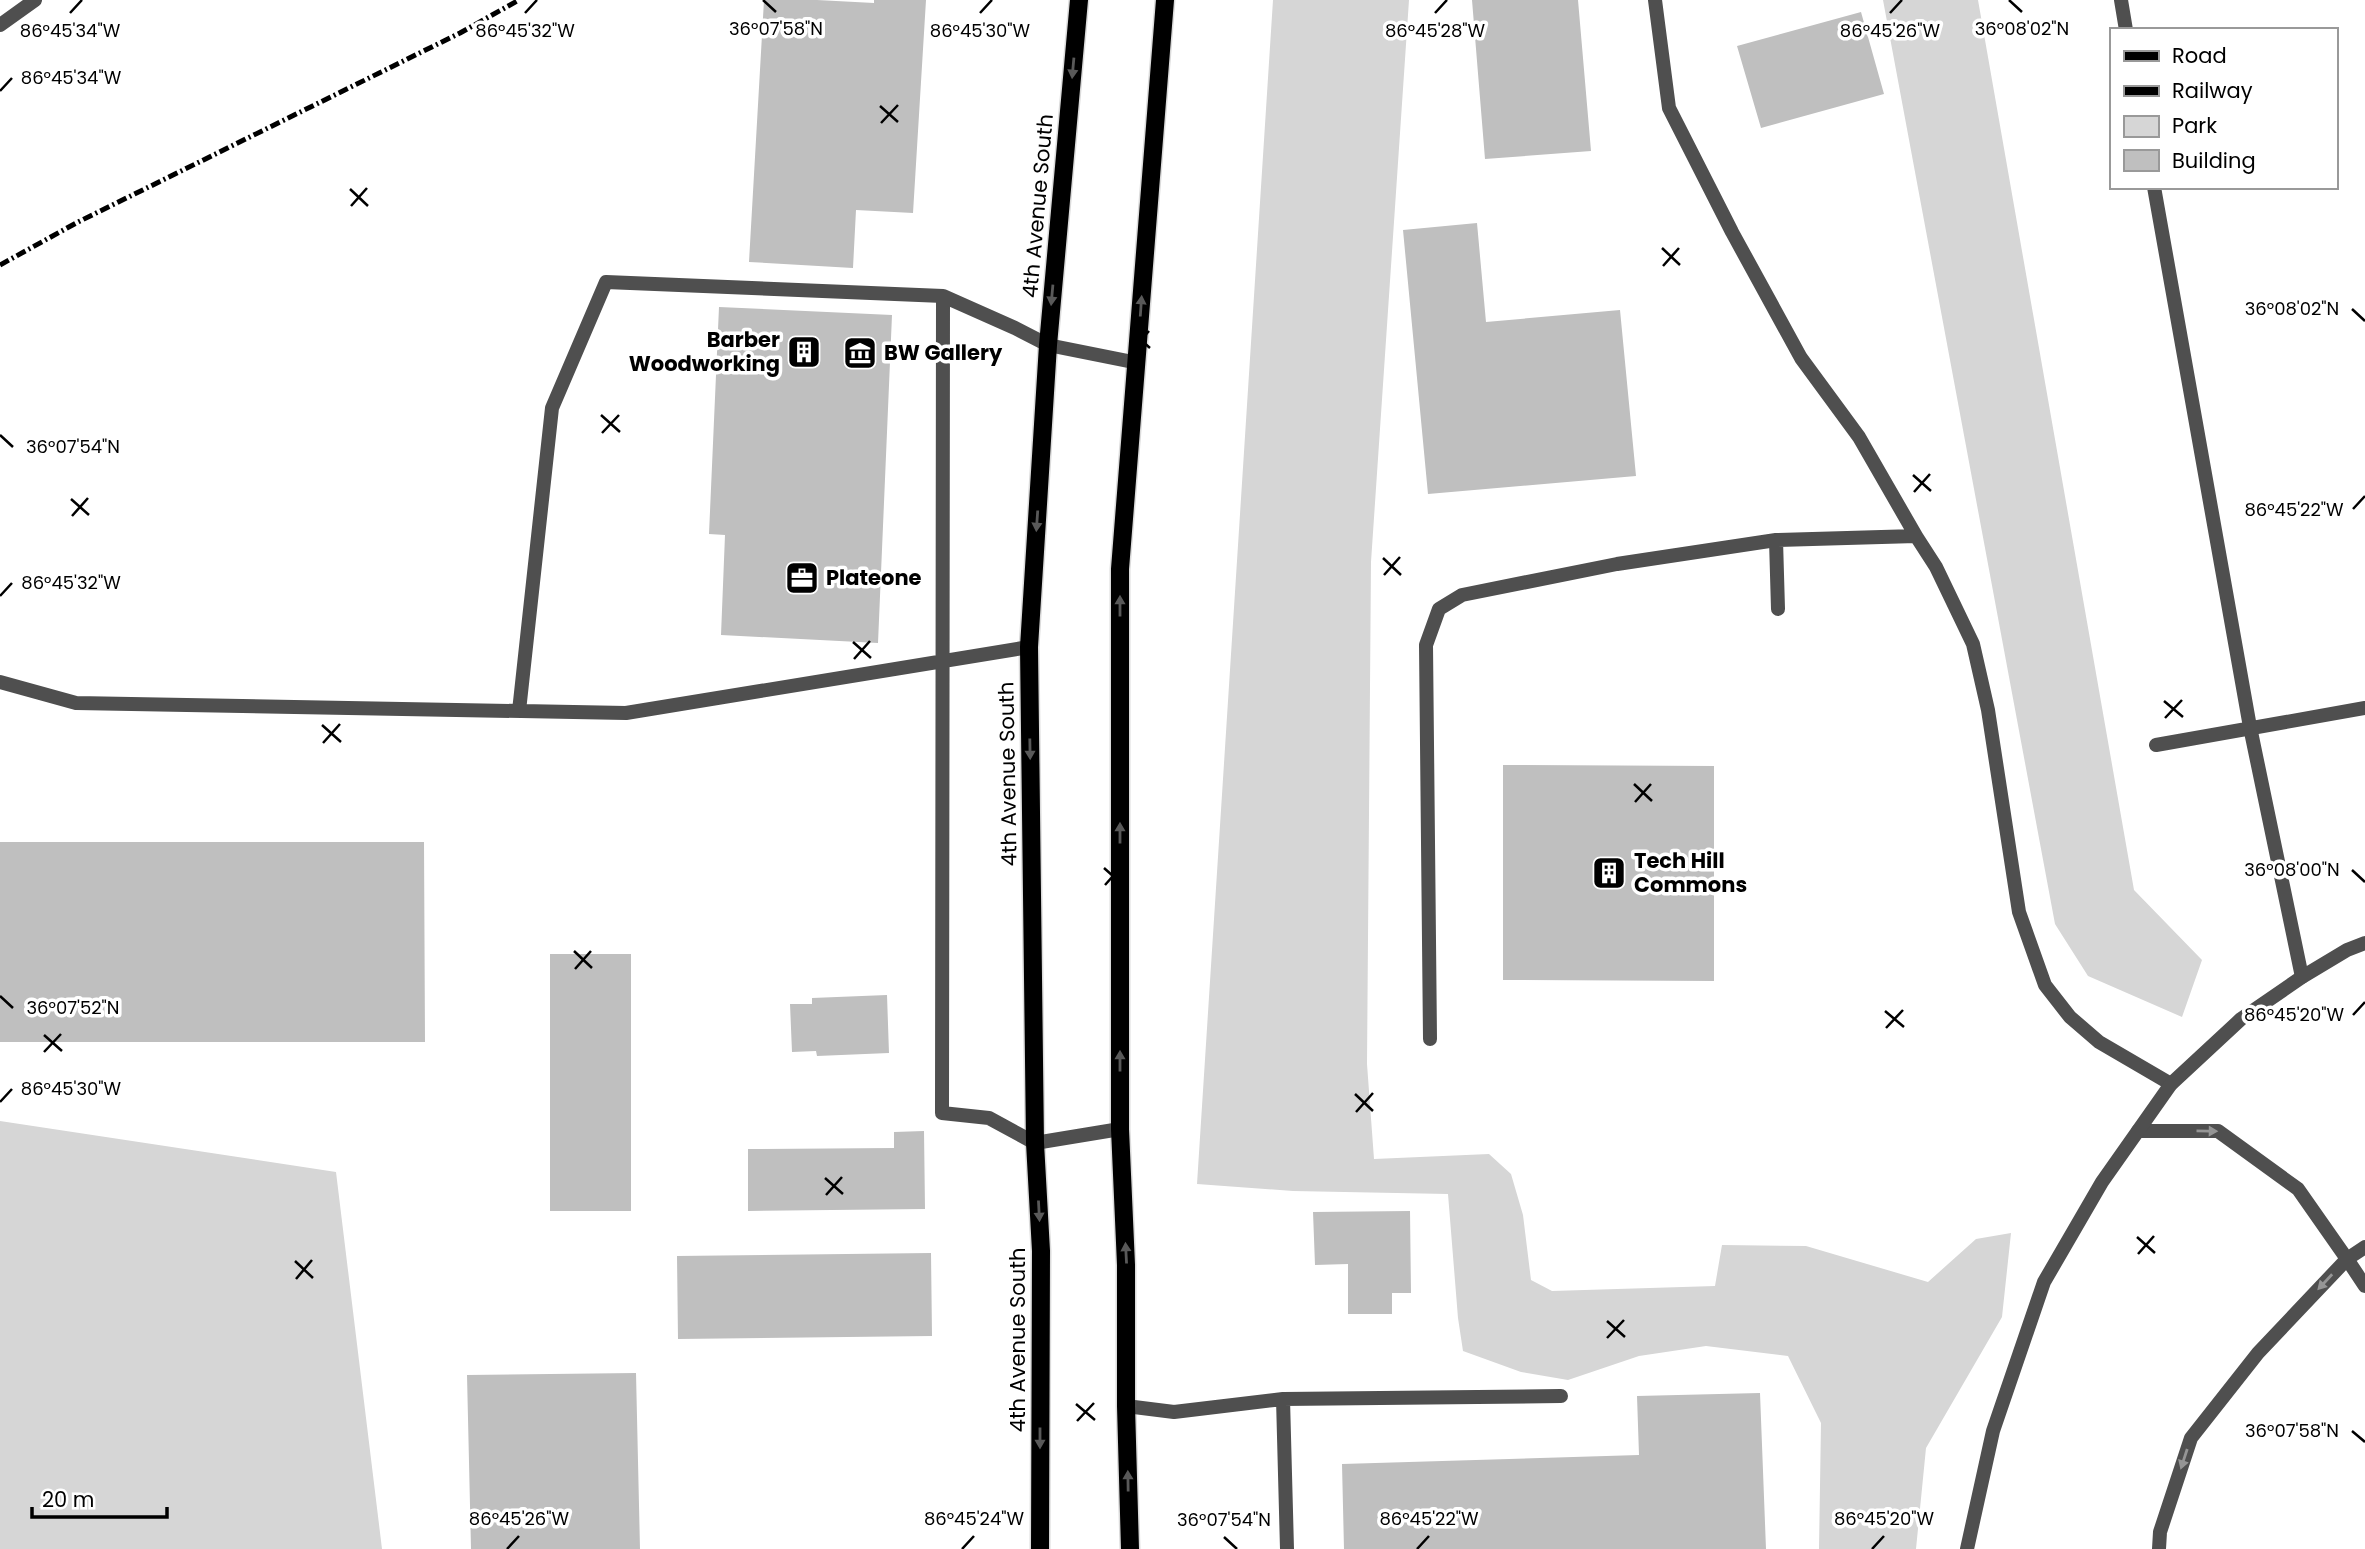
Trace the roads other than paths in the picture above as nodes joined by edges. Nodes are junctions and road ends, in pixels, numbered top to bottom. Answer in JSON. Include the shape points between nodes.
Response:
{"nodes":[{"id":1,"x":36,"y":0,"type":"edge"},
{"id":2,"x":1079,"y":0,"type":"edge"},
{"id":3,"x":1165,"y":0,"type":"edge"},
{"id":4,"x":1655,"y":0,"type":"edge"},
{"id":5,"x":2121,"y":0,"type":"edge"},
{"id":6,"x":0,"y":25,"type":"edge"},
{"id":7,"x":2126,"y":28,"type":"edge"},
{"id":8,"x":2154,"y":189,"type":"edge"},
{"id":9,"x":943,"y":296,"type":"junction"},
{"id":10,"x":1048,"y":345,"type":"junction"},
{"id":11,"x":1138,"y":363,"type":"junction"},
{"id":12,"x":1916,"y":536,"type":"junction"},
{"id":13,"x":1776,"y":540,"type":"junction"},
{"id":14,"x":1778,"y":610,"type":"dead end"},
{"id":15,"x":1029,"y":647,"type":"junction"},
{"id":16,"x":942,"y":661,"type":"junction"},
{"id":17,"x":0,"y":682,"type":"edge"},
{"id":18,"x":2365,"y":708,"type":"edge"},
{"id":19,"x":519,"y":711,"type":"junction"},
{"id":20,"x":2250,"y":727,"type":"junction"},
{"id":21,"x":2156,"y":745,"type":"dead end"},
{"id":22,"x":2365,"y":943,"type":"edge"},
{"id":23,"x":2302,"y":977,"type":"junction"},
{"id":24,"x":1430,"y":1039,"type":"dead end"},
{"id":25,"x":2171,"y":1084,"type":"junction"},
{"id":26,"x":1120,"y":1129,"type":"junction"},
{"id":27,"x":2138,"y":1131,"type":"junction"},
{"id":28,"x":1035,"y":1143,"type":"junction"},
{"id":29,"x":2365,"y":1247,"type":"edge"},
{"id":30,"x":2347,"y":1259,"type":"junction"},
{"id":31,"x":2365,"y":1286,"type":"edge"},
{"id":32,"x":1561,"y":1396,"type":"dead end"},
{"id":33,"x":1283,"y":1399,"type":"junction"},
{"id":34,"x":1126,"y":1406,"type":"junction"},
{"id":35,"x":1040,"y":1549,"type":"edge"},
{"id":36,"x":1130,"y":1549,"type":"edge"},
{"id":37,"x":1287,"y":1549,"type":"edge"},
{"id":38,"x":1967,"y":1549,"type":"edge"},
{"id":39,"x":2159,"y":1549,"type":"edge"}],
"edges":[{"from":1,"to":6,"type":"street"},
{"from":2,"to":10,"type":"main road","name":"4th Avenue South","one_way":true},
{"from":11,"to":3,"type":"main road","one_way":true},
{"from":4,"to":12,"type":"street","via":[[1669,108],[1801,358],[1859,437]]},
{"from":5,"to":7,"type":"street"},
{"from":8,"to":20,"type":"street"},
{"from":9,"to":10,"type":"street"},
{"from":9,"to":16,"type":"street"},
{"from":9,"to":19,"type":"street","via":[[606,282],[552,408]]},
{"from":10,"to":11,"type":"street"},
{"from":10,"to":15,"type":"main road","name":"4th Avenue South","one_way":true},
{"from":26,"to":11,"type":"main road","one_way":true,"via":[[1120,569]]},
{"from":12,"to":13,"type":"street"},
{"from":12,"to":25,"type":"street","via":[[1973,644],[1988,710],[2019,912],[2045,985],[2070,1017],[2099,1042]]},
{"from":13,"to":14,"type":"street"},
{"from":13,"to":24,"type":"street","via":[[1617,564],[1462,595],[1439,609],[1426,645]]},
{"from":15,"to":16,"type":"street"},
{"from":15,"to":28,"type":"main road","name":"4th Avenue South","one_way":true},
{"from":16,"to":19,"type":"street","via":[[626,713]]},
{"from":16,"to":28,"type":"street","via":[[942,1113],[989,1118]]},
{"from":17,"to":19,"type":"street","via":[[76,703]]},
{"from":18,"to":20,"type":"street"},
{"from":20,"to":21,"type":"street"},
{"from":20,"to":23,"type":"street"},
{"from":22,"to":23,"type":"street"},
{"from":23,"to":25,"type":"street","via":[[2241,1019]]},
{"from":25,"to":27,"type":"street"},
{"from":26,"to":28,"type":"street"},
{"from":34,"to":26,"type":"main road","one_way":true},
{"from":27,"to":30,"type":"street","one_way":true,"via":[[2218,1131],[2298,1189]]},
{"from":27,"to":38,"type":"street","via":[[2043,1282],[1993,1431]]},
{"from":28,"to":35,"type":"main road","name":"4th Avenue South","one_way":true,"via":[[1041,1251]]},
{"from":29,"to":30,"type":"street"},
{"from":30,"to":31,"type":"street"},
{"from":30,"to":39,"type":"street","one_way":true,"via":[[2258,1353],[2191,1438],[2160,1532]]},
{"from":32,"to":33,"type":"street"},
{"from":33,"to":34,"type":"street","via":[[1174,1412]]},
{"from":33,"to":37,"type":"street"},
{"from":36,"to":34,"type":"main road","one_way":true}]}
